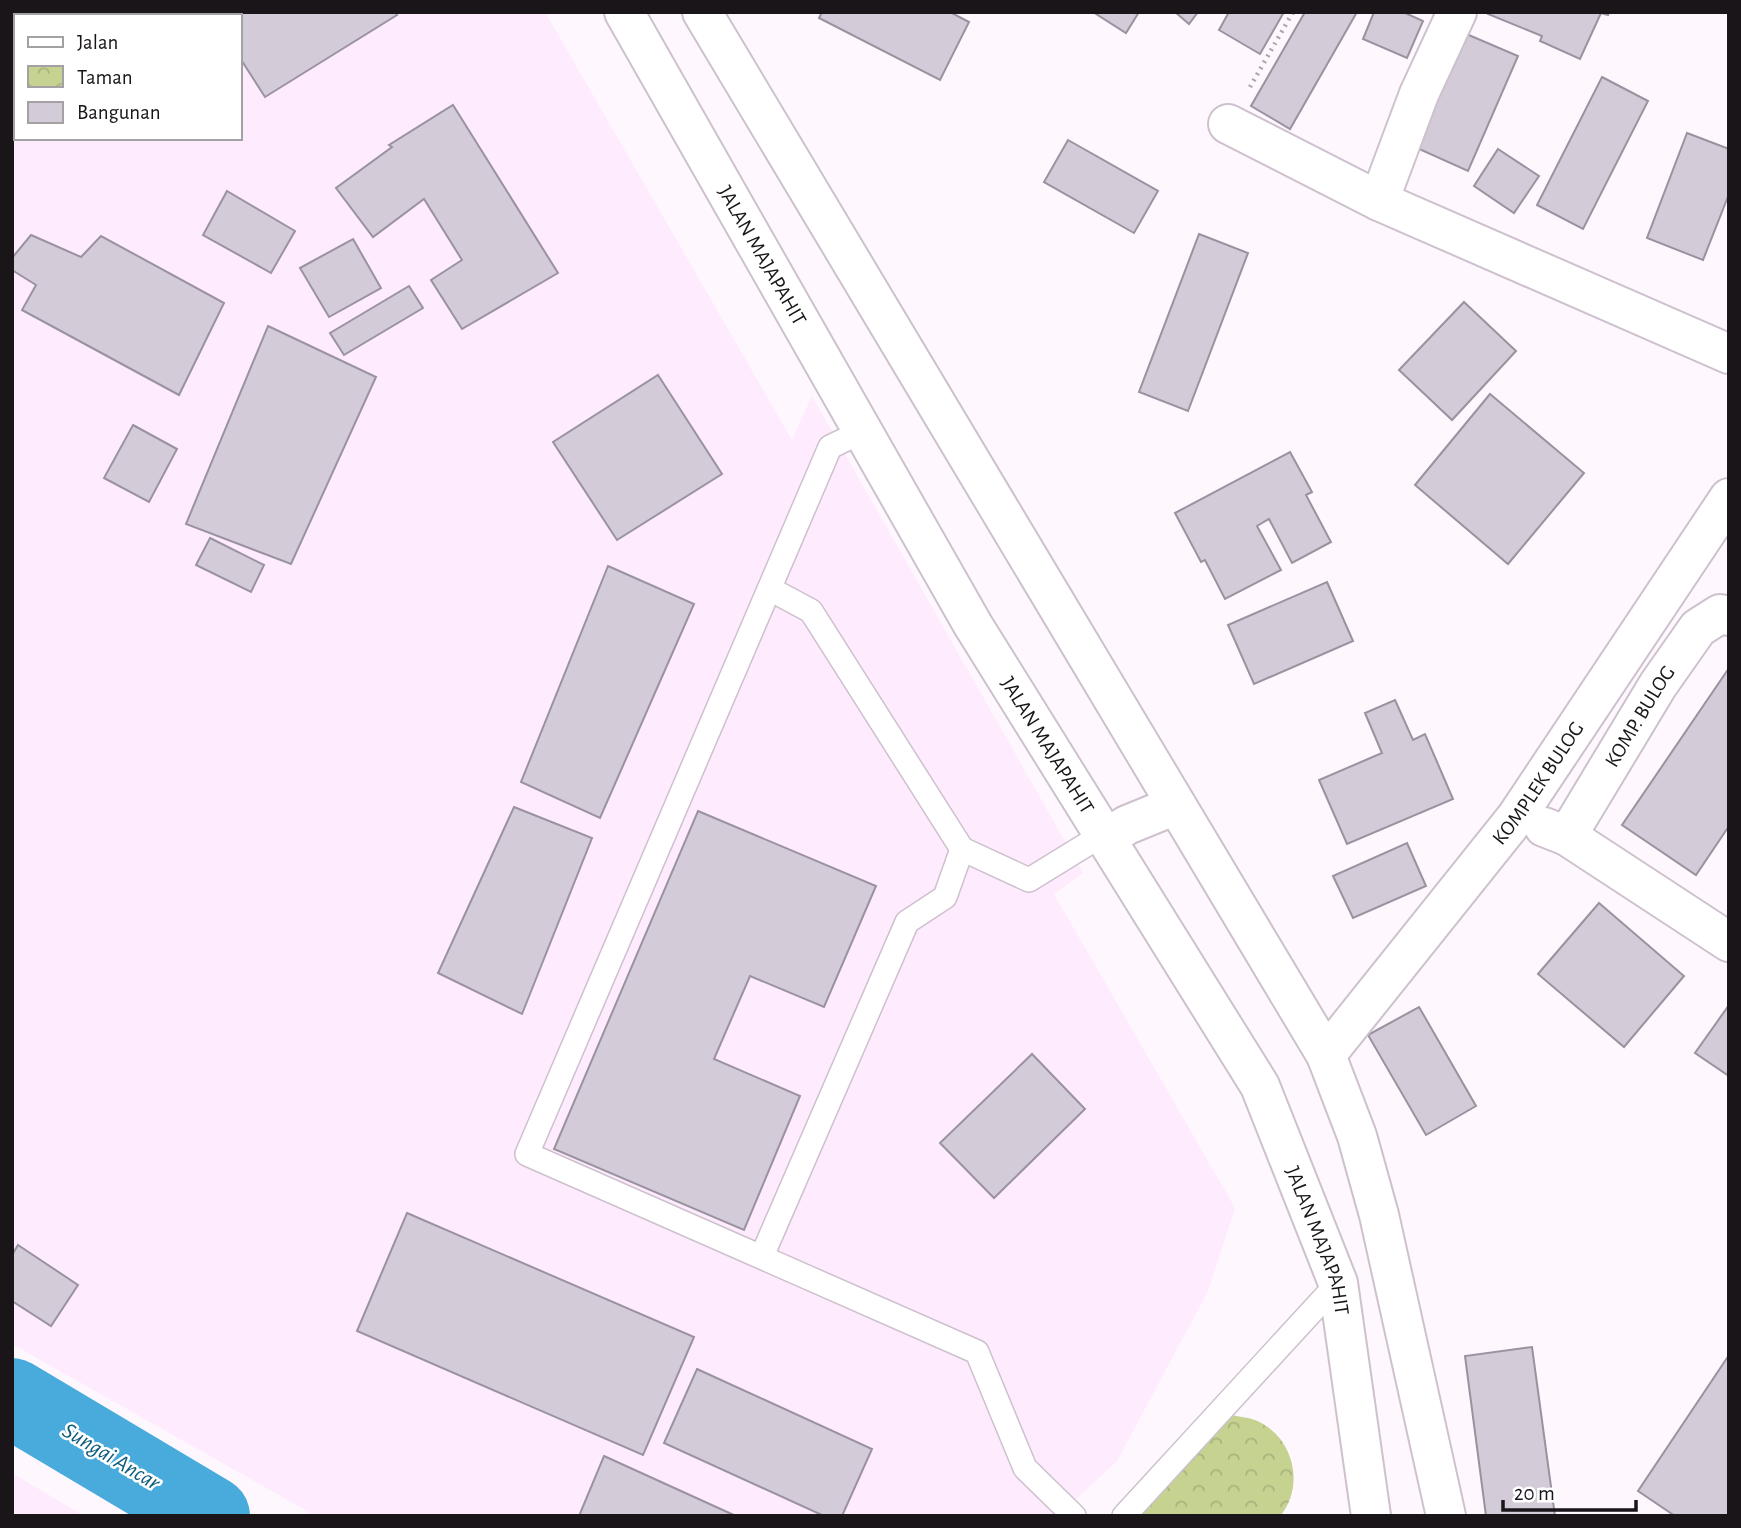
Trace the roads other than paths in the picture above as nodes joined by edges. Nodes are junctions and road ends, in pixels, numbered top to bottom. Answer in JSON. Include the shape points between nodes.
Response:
{"nodes":[{"id":1,"x":624,"y":12,"type":"edge"},
{"id":2,"x":702,"y":12,"type":"edge"},
{"id":3,"x":1457,"y":12,"type":"edge"},
{"id":4,"x":1228,"y":124,"type":"road end"},
{"id":5,"x":1379,"y":201,"type":"junction"},
{"id":6,"x":1729,"y":354,"type":"edge"},
{"id":7,"x":863,"y":431,"type":"junction"},
{"id":8,"x":1729,"y":498,"type":"edge"},
{"id":9,"x":770,"y":589,"type":"junction"},
{"id":10,"x":1729,"y":616,"type":"edge"},
{"id":11,"x":1176,"y":805,"type":"junction"},
{"id":12,"x":1517,"y":816,"type":"junction"},
{"id":13,"x":1567,"y":836,"type":"junction"},
{"id":14,"x":1103,"y":837,"type":"junction"},
{"id":15,"x":962,"y":849,"type":"junction"},
{"id":16,"x":1729,"y":943,"type":"edge"},
{"id":17,"x":1326,"y":1055,"type":"junction"},
{"id":18,"x":762,"y":1256,"type":"junction"},
{"id":19,"x":1338,"y":1283,"type":"junction"},
{"id":20,"x":1074,"y":1516,"type":"edge"},
{"id":21,"x":1124,"y":1516,"type":"edge"},
{"id":22,"x":1371,"y":1516,"type":"edge"},
{"id":23,"x":1446,"y":1516,"type":"edge"}],
"edges":[{"from":1,"to":7,"type":"main road","name":"JALAN MAJAPAHIT"},
{"from":2,"to":11,"type":"main road"},
{"from":3,"to":5,"type":"main road","via":[[1419,94]]},
{"from":4,"to":5,"type":"main road"},
{"from":5,"to":6,"type":"main road"},
{"from":7,"to":9,"type":"lane","via":[[830,447]]},
{"from":7,"to":14,"type":"main road","name":"JALAN MAJAPAHIT","via":[[973,625]]},
{"from":8,"to":12,"type":"main road","name":"KOMPLEK BULOG"},
{"from":9,"to":15,"type":"lane","via":[[811,611]]},
{"from":9,"to":18,"type":"lane","via":[[527,1154]]},
{"from":10,"to":13,"type":"main road","name":"KOMP. BULOG","via":[[1720,614],[1698,628]]},
{"from":11,"to":14,"type":"main road"},
{"from":11,"to":17,"type":"main road"},
{"from":12,"to":13,"type":"main road"},
{"from":12,"to":17,"type":"main road","name":"KOMPLEK BULOG"},
{"from":13,"to":16,"type":"main road"},
{"from":14,"to":15,"type":"lane","via":[[1029,880]]},
{"from":14,"to":19,"type":"main road","name":"JALAN MAJAPAHIT","via":[[1260,1086]]},
{"from":15,"to":18,"type":"lane","via":[[945,897],[908,922]]},
{"from":17,"to":23,"type":"main road","via":[[1357,1136],[1379,1214]]},
{"from":18,"to":20,"type":"lane","via":[[977,1352],[1025,1468]]},
{"from":19,"to":21,"type":"lane"},
{"from":19,"to":22,"type":"main road","name":"JALAN MAJAPAHIT"}]}
